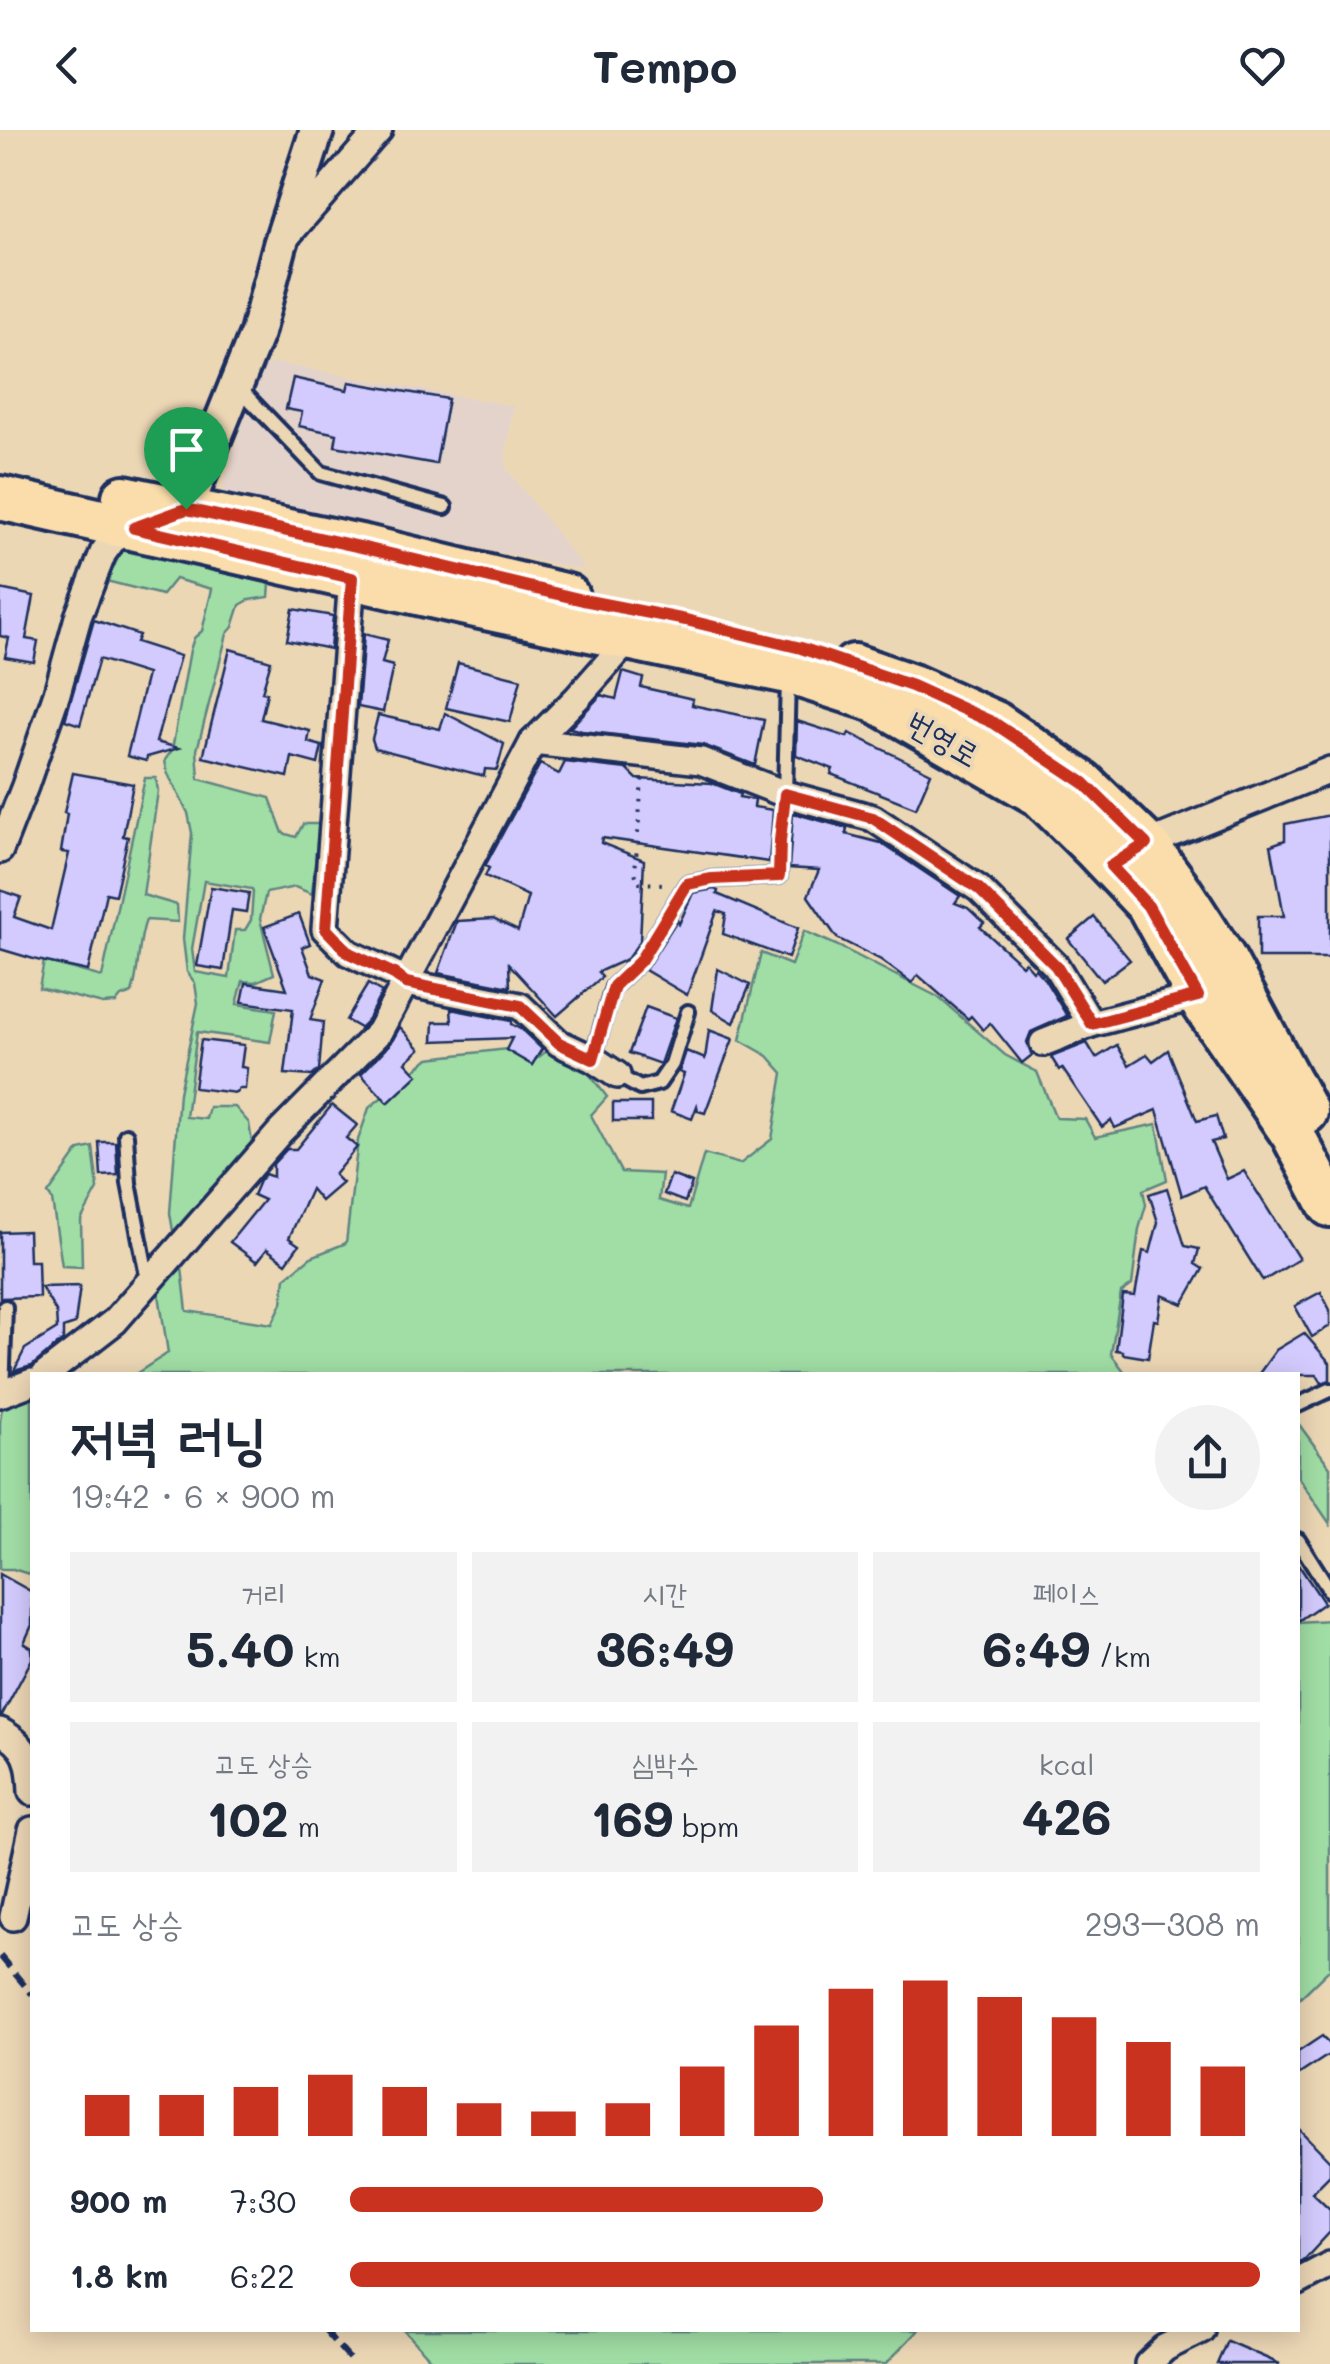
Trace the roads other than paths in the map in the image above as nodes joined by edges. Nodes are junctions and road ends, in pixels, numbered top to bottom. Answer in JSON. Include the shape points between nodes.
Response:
{"nodes":[{"id":1,"x":317,"y":130,"type":"edge"},
{"id":2,"x":379,"y":130,"type":"edge"},
{"id":3,"x":280,"y":245,"type":"junction"},
{"id":4,"x":236,"y":385,"type":"junction"},
{"id":5,"x":0,"y":471,"type":"edge"},
{"id":6,"x":0,"y":498,"type":"edge"},
{"id":7,"x":445,"y":507,"type":"dead end"},
{"id":8,"x":186,"y":509,"type":"junction"},
{"id":9,"x":134,"y":528,"type":"junction"},
{"id":10,"x":352,"y":578,"type":"junction"},
{"id":11,"x":630,"y":638,"type":"junction"},
{"id":12,"x":788,"y":672,"type":"junction"},
{"id":13,"x":533,"y":742,"type":"junction"},
{"id":14,"x":1330,"y":770,"type":"edge"},
{"id":15,"x":785,"y":794,"type":"junction"},
{"id":16,"x":0,"y":850,"type":"edge"},
{"id":17,"x":1129,"y":855,"type":"junction"},
{"id":18,"x":406,"y":983,"type":"junction"},
{"id":19,"x":1198,"y":996,"type":"junction"},
{"id":20,"x":688,"y":1012,"type":"dead end"},
{"id":21,"x":1092,"y":1024,"type":"junction"},
{"id":22,"x":1043,"y":1043,"type":"dead end"},
{"id":23,"x":593,"y":1059,"type":"junction"},
{"id":24,"x":617,"y":1075,"type":"joint"},
{"id":25,"x":126,"y":1135,"type":"dead end"},
{"id":26,"x":1330,"y":1156,"type":"edge"},
{"id":27,"x":1330,"y":1205,"type":"edge"},
{"id":28,"x":148,"y":1281,"type":"junction"},
{"id":29,"x":5,"y":1306,"type":"dead end"},
{"id":30,"x":49,"y":1372,"type":"edge"},
{"id":31,"x":30,"y":1383,"type":"edge"},
{"id":32,"x":1330,"y":1390,"type":"edge"},
{"id":33,"x":1,"y":1394,"type":"edge"},
{"id":34,"x":1300,"y":1403,"type":"edge"},
{"id":35,"x":1300,"y":1543,"type":"edge"},
{"id":36,"x":1330,"y":1591,"type":"edge"},
{"id":37,"x":0,"y":1731,"type":"edge"},
{"id":38,"x":30,"y":1759,"type":"edge"},
{"id":39,"x":30,"y":1839,"type":"edge"},
{"id":40,"x":13,"y":1917,"type":"dead end"},
{"id":41,"x":1330,"y":2265,"type":"edge"},
{"id":42,"x":1300,"y":2281,"type":"edge"},
{"id":43,"x":1197,"y":2332,"type":"edge"},
{"id":44,"x":1148,"y":2364,"type":"edge"}],
"edges":[{"from":1,"to":3,"type":"street"},
{"from":2,"to":3,"type":"street"},
{"from":3,"to":4,"type":"street"},
{"from":4,"to":7,"type":"lane","via":[[320,473]]},
{"from":4,"to":8,"type":"street"},
{"from":5,"to":8,"type":"main road","name":"번영로"},
{"from":6,"to":9,"type":"main road","name":"번영로"},
{"from":8,"to":9,"type":"street"},
{"from":8,"to":17,"type":"main road","name":"번영로","via":[[724,629],[912,686],[994,723],[1084,783]]},
{"from":9,"to":10,"type":"main road","name":"번영로"},
{"from":9,"to":16,"type":"street","via":[[103,553]]},
{"from":10,"to":11,"type":"main road","name":"번영로"},
{"from":10,"to":18,"type":"street","via":[[326,929],[349,953]]},
{"from":11,"to":12,"type":"main road","name":"번영로"},
{"from":11,"to":13,"type":"street"},
{"from":12,"to":15,"type":"lane"},
{"from":12,"to":17,"type":"main road","name":"번영로","via":[[875,700]]},
{"from":13,"to":15,"type":"street","via":[[701,761]]},
{"from":13,"to":18,"type":"street"},
{"from":14,"to":17,"type":"street"},
{"from":15,"to":21,"type":"street","via":[[873,818],[979,889],[1056,966]]},
{"from":15,"to":23,"type":"lane","via":[[779,876],[687,884],[640,961],[614,986]]},
{"from":17,"to":19,"type":"main road","name":"번영로","via":[[1148,906]]},
{"from":17,"to":26,"type":"main road","name":"번영로","via":[[1177,886],[1223,956]]},
{"from":18,"to":23,"type":"street","via":[[520,1006],[559,1043]]},
{"from":18,"to":28,"type":"street","via":[[379,1032]]},
{"from":19,"to":21,"type":"street"},
{"from":19,"to":27,"type":"main road","name":"번영로","via":[[1293,1135]]},
{"from":20,"to":24,"type":"lane","via":[[659,1084],[640,1088]]},
{"from":21,"to":22,"type":"street"},
{"from":23,"to":24,"type":"street"},
{"from":25,"to":28,"type":"lane"},
{"from":28,"to":30,"type":"street","via":[[115,1321]]},
{"from":29,"to":33,"type":"lane"},
{"from":31,"to":33,"type":"street"},
{"from":32,"to":34,"type":"lane"},
{"from":35,"to":36,"type":"lane"},
{"from":37,"to":38,"type":"street"},
{"from":39,"to":40,"type":"street"},
{"from":41,"to":42,"type":"street"},
{"from":43,"to":44,"type":"street"}]}
